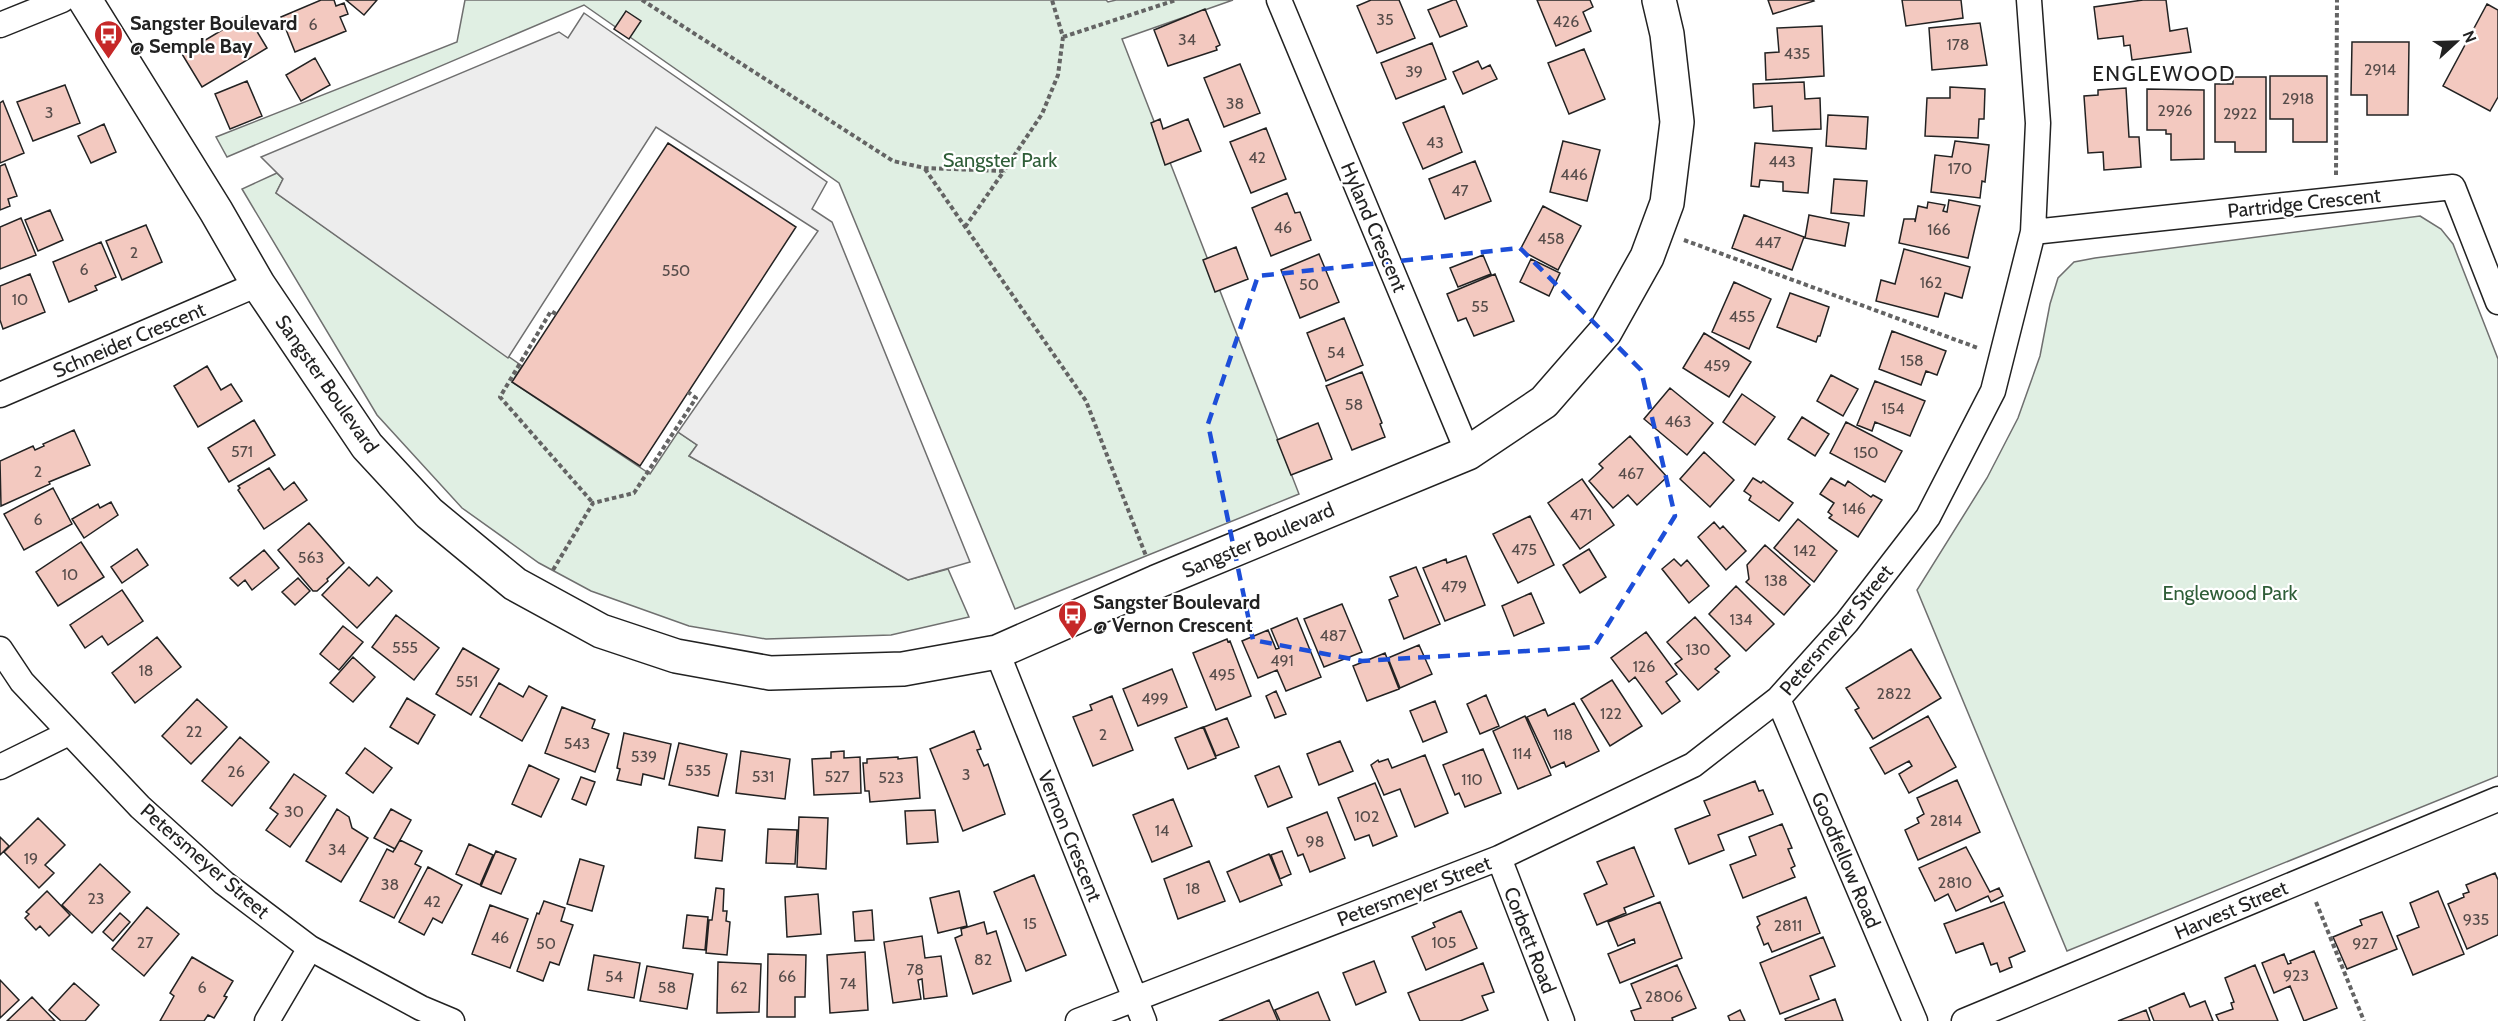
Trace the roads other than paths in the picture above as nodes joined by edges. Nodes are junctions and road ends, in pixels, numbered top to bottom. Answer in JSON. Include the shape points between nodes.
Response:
{"nodes":[{"id":1,"x":62,"y":0,"type":"edge"},
{"id":2,"x":85,"y":0,"type":"edge"},
{"id":3,"x":1279,"y":0,"type":"edge"},
{"id":4,"x":1659,"y":0,"type":"edge"},
{"id":5,"x":2029,"y":0,"type":"edge"},
{"id":6,"x":0,"y":25,"type":"edge"},
{"id":7,"x":2033,"y":232,"type":"junction"},
{"id":8,"x":258,"y":284,"type":"junction"},
{"id":9,"x":2498,"y":302,"type":"edge"},
{"id":10,"x":0,"y":395,"type":"edge"},
{"id":11,"x":1468,"y":453,"type":"junction"},
{"id":12,"x":0,"y":649,"type":"edge"},
{"id":13,"x":997,"y":652,"type":"junction"},
{"id":14,"x":1778,"y":699,"type":"junction"},
{"id":15,"x":69,"y":733,"type":"junction"},
{"id":16,"x":0,"y":767,"type":"edge"},
{"id":17,"x":2498,"y":799,"type":"edge"},
{"id":18,"x":1499,"y":858,"type":"junction"},
{"id":19,"x":310,"y":948,"type":"junction"},
{"id":20,"x":1139,"y":1010,"type":"edge"},
{"id":21,"x":267,"y":1021,"type":"edge"},
{"id":22,"x":452,"y":1021,"type":"edge"},
{"id":23,"x":1078,"y":1021,"type":"edge"},
{"id":24,"x":1562,"y":1021,"type":"edge"},
{"id":25,"x":1915,"y":1021,"type":"edge"},
{"id":26,"x":1964,"y":1021,"type":"edge"}],
"edges":[{"from":1,"to":6,"type":"street"},
{"from":2,"to":8,"type":"street","name":"Sangster Boulevard"},
{"from":3,"to":11,"type":"street","name":"Hyland Crescent"},
{"from":4,"to":11,"type":"street","name":"Sangster Boulevard","via":[[1677,122],[1667,203],[1647,257],[1605,332],[1544,402]]},
{"from":5,"to":7,"type":"street","name":"Petersmeyer Street","via":[[2038,123]]},
{"from":7,"to":9,"type":"street","name":"Partridge Crescent","via":[[2453,187]]},
{"from":7,"to":14,"type":"street","name":"Petersmeyer Street","via":[[1993,391],[1928,517],[1847,622]]},
{"from":8,"to":10,"type":"street","name":"Schneider Crescent"},
{"from":8,"to":13,"type":"street","name":"Sangster Boulevard","via":[[367,446],[429,513],[515,584],[601,631],[676,656],[770,673],[903,669]]},
{"from":11,"to":13,"type":"street","name":"Sangster Boulevard"},
{"from":12,"to":15,"type":"street","name":"Petersmeyer Street","via":[[22,682]]},
{"from":13,"to":20,"type":"street","name":"Vernon Crescent"},
{"from":14,"to":18,"type":"street","name":"Petersmeyer Street","via":[[1693,765]]},
{"from":14,"to":25,"type":"street","name":"Goodfellow Road"},
{"from":15,"to":16,"type":"street"},
{"from":15,"to":19,"type":"street","name":"Petersmeyer Street","via":[[140,807],[224,883]]},
{"from":17,"to":26,"type":"street","name":"Harvest Street"},
{"from":18,"to":20,"type":"street","name":"Petersmeyer Street"},
{"from":18,"to":24,"type":"street","name":"Corbett Road"},
{"from":19,"to":21,"type":"street"},
{"from":19,"to":22,"type":"street","name":"Petersmeyer Street"},
{"from":20,"to":23,"type":"street","name":"Petersmeyer Street"}]}
